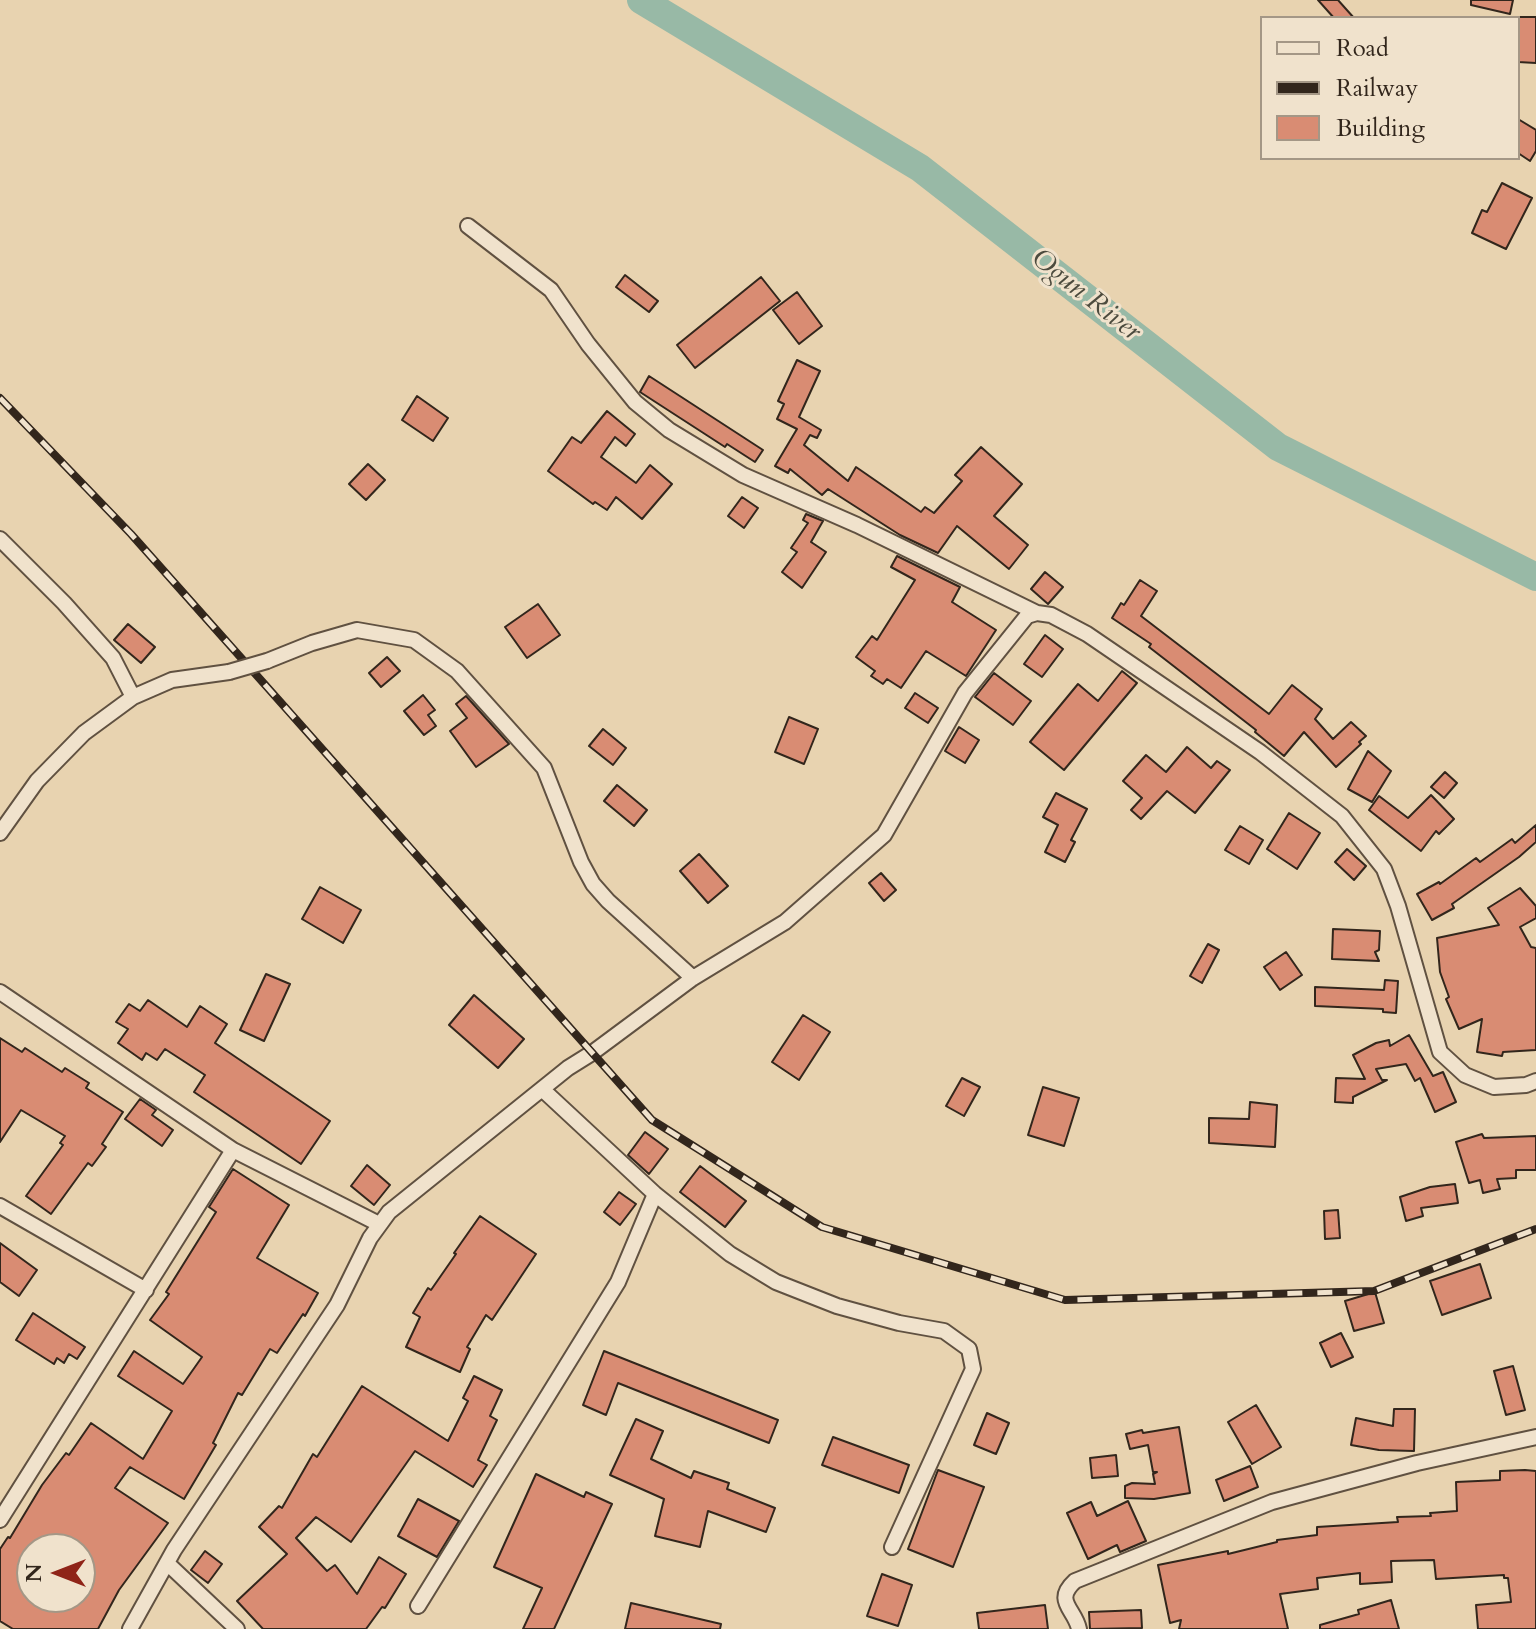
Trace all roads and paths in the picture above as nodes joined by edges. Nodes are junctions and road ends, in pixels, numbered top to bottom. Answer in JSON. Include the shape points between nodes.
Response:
{"nodes":[{"id":1,"x":468,"y":226,"type":"dead end"},
{"id":2,"x":0,"y":539,"type":"edge"},
{"id":3,"x":1037,"y":613,"type":"junction"},
{"id":4,"x":133,"y":697,"type":"junction"},
{"id":5,"x":0,"y":833,"type":"edge"},
{"id":6,"x":693,"y":978,"type":"junction"},
{"id":7,"x":0,"y":992,"type":"edge"},
{"id":8,"x":1536,"y":1081,"type":"edge"},
{"id":9,"x":542,"y":1089,"type":"junction"},
{"id":10,"x":233,"y":1150,"type":"junction"},
{"id":11,"x":655,"y":1194,"type":"junction"},
{"id":12,"x":0,"y":1206,"type":"edge"},
{"id":13,"x":379,"y":1224,"type":"junction"},
{"id":14,"x":146,"y":1290,"type":"junction"},
{"id":15,"x":1536,"y":1437,"type":"edge"},
{"id":16,"x":0,"y":1520,"type":"edge"},
{"id":17,"x":892,"y":1547,"type":"dead end"},
{"id":18,"x":167,"y":1563,"type":"junction"},
{"id":19,"x":418,"y":1606,"type":"dead end"},
{"id":20,"x":130,"y":1629,"type":"edge"},
{"id":21,"x":237,"y":1629,"type":"edge"},
{"id":22,"x":1079,"y":1629,"type":"edge"}],
"edges":[{"from":1,"to":3,"type":"street","via":[[551,290],[635,402],[669,430],[743,475]]},
{"from":2,"to":4,"type":"street","via":[[113,658]]},
{"from":3,"to":6,"type":"street","via":[[1027,616],[965,693],[884,835],[785,922]]},
{"from":3,"to":8,"type":"street","via":[[1087,634],[1260,752],[1342,816],[1384,869],[1440,1052],[1465,1075],[1494,1087]]},
{"from":4,"to":5,"type":"street","via":[[84,733],[37,781]]},
{"from":4,"to":6,"type":"street","bridge":true,"via":[[172,680],[229,672],[357,630],[414,640],[457,671],[544,768],[593,884]]},
{"from":6,"to":9,"type":"street"},
{"from":7,"to":10,"type":"street"},
{"from":9,"to":11,"type":"street"},
{"from":9,"to":13,"type":"street"},
{"from":10,"to":13,"type":"street"},
{"from":10,"to":14,"type":"street"},
{"from":11,"to":17,"type":"street","via":[[730,1254],[776,1282],[837,1306],[944,1331],[969,1349],[973,1369]]},
{"from":11,"to":19,"type":"street","via":[[618,1282]]},
{"from":12,"to":14,"type":"street"},
{"from":13,"to":18,"type":"street","via":[[337,1305]]},
{"from":14,"to":16,"type":"street"},
{"from":15,"to":22,"type":"street","via":[[1272,1502],[1075,1581],[1065,1597]]},
{"from":18,"to":20,"type":"street"},
{"from":18,"to":21,"type":"street"}]}
